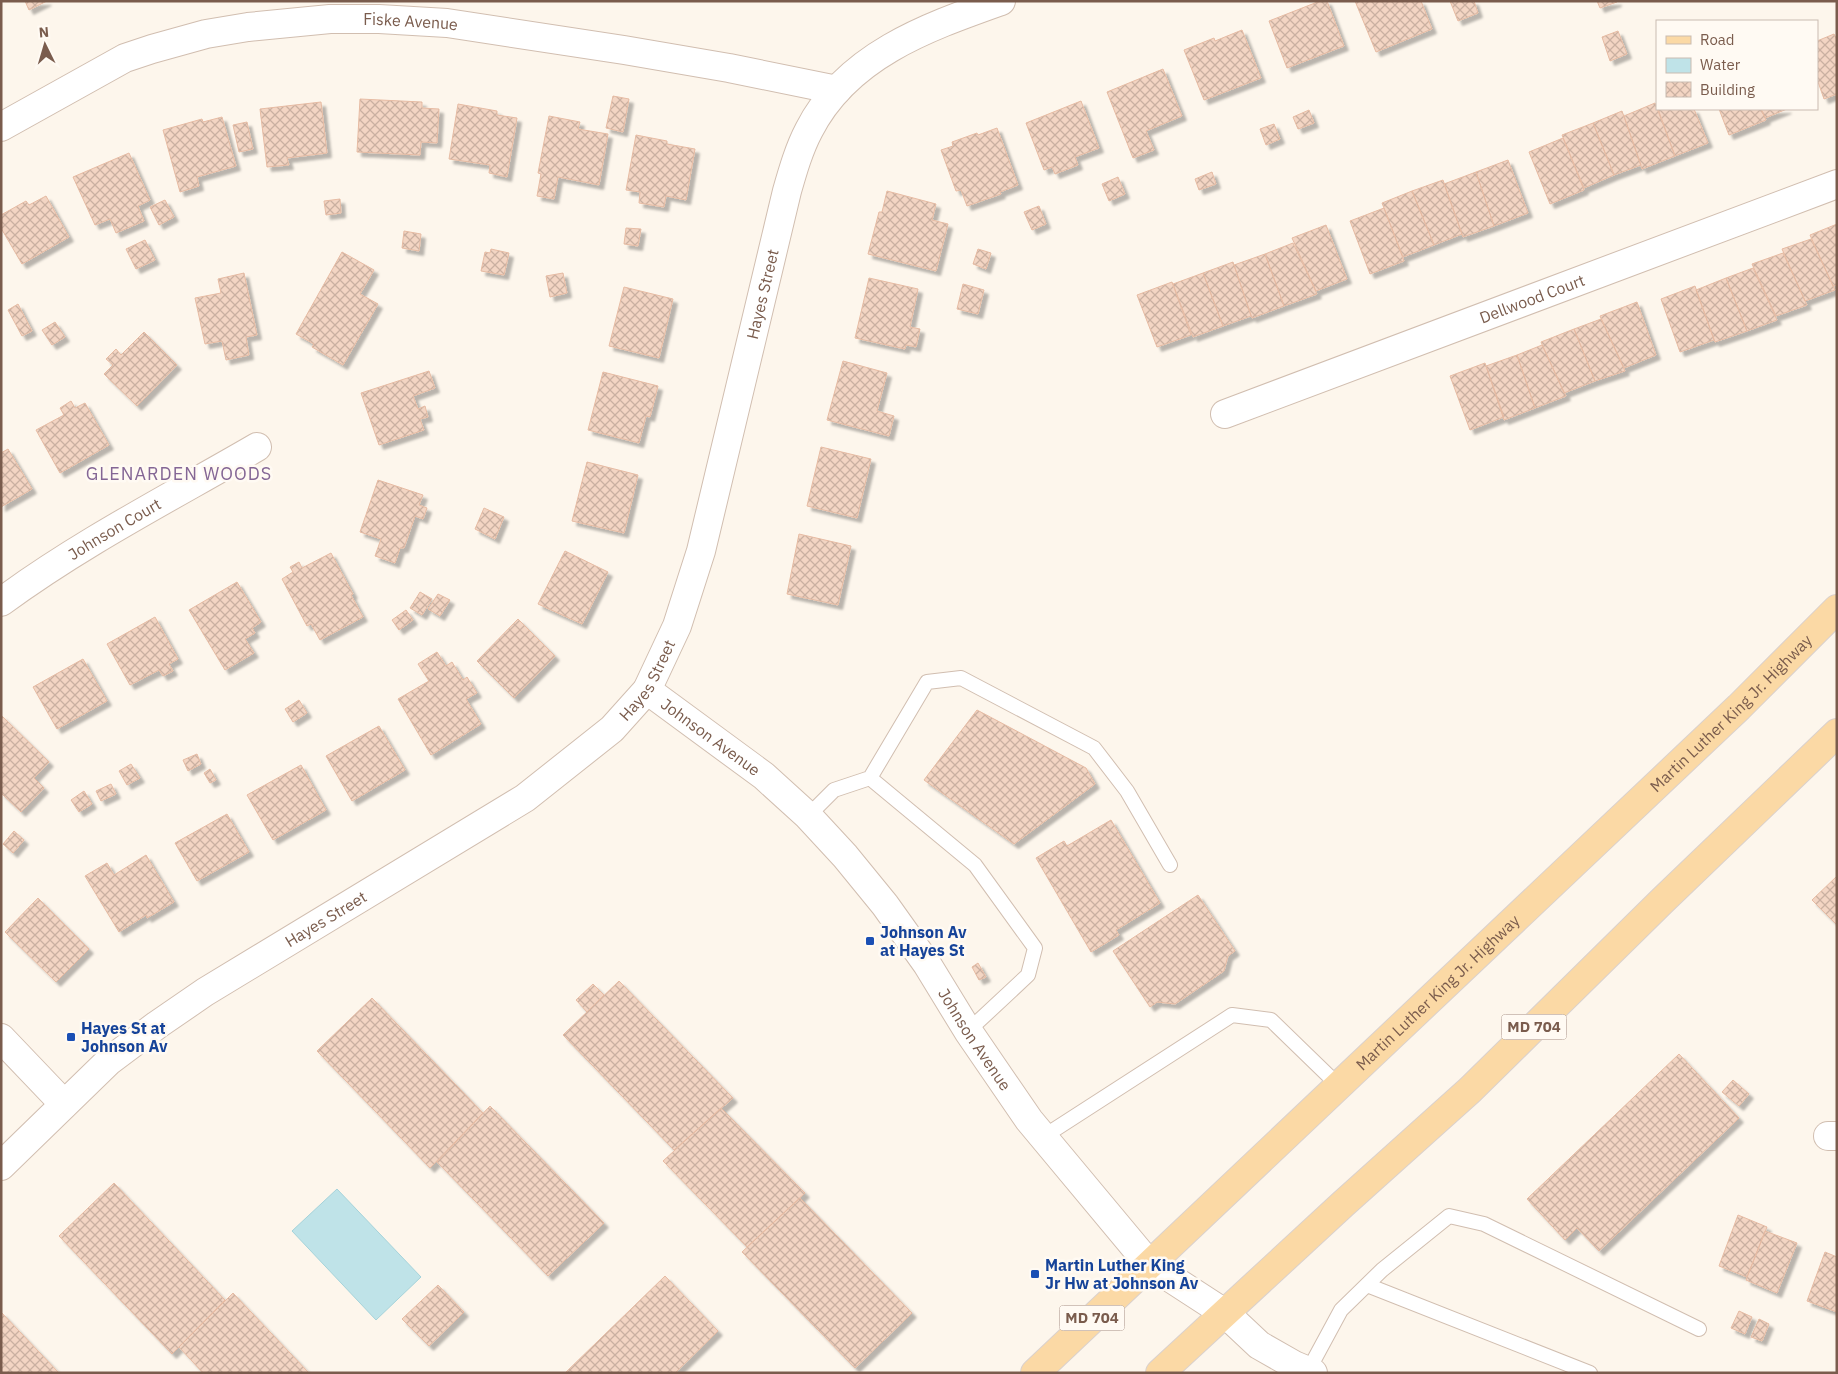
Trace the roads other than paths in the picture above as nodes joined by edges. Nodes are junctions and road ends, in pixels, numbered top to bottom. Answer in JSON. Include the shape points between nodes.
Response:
{"nodes":[{"id":1,"x":1001,"y":1,"type":"edge"},
{"id":2,"x":837,"y":90,"type":"junction"},
{"id":3,"x":1,"y":127,"type":"edge"},
{"id":4,"x":1837,"y":184,"type":"edge"},
{"id":5,"x":1225,"y":414,"type":"dead end"},
{"id":6,"x":257,"y":447,"type":"dead end"},
{"id":7,"x":1,"y":602,"type":"edge"},
{"id":8,"x":1837,"y":609,"type":"edge"},
{"id":9,"x":647,"y":690,"type":"junction"},
{"id":10,"x":1837,"y":733,"type":"edge"},
{"id":11,"x":870,"y":778,"type":"junction"},
{"id":12,"x":808,"y":816,"type":"junction"},
{"id":13,"x":1170,"y":865,"type":"dead end"},
{"id":14,"x":968,"y":1031,"type":"junction"},
{"id":15,"x":1,"y":1038,"type":"edge"},
{"id":16,"x":1338,"y":1085,"type":"junction"},
{"id":17,"x":64,"y":1104,"type":"junction"},
{"id":18,"x":1043,"y":1137,"type":"junction"},
{"id":19,"x":1,"y":1166,"type":"edge"},
{"id":20,"x":1149,"y":1264,"type":"junction"},
{"id":21,"x":1367,"y":1285,"type":"junction"},
{"id":22,"x":1226,"y":1314,"type":"junction"},
{"id":23,"x":1700,"y":1330,"type":"dead end"},
{"id":24,"x":1310,"y":1372,"type":"edge"},
{"id":25,"x":1035,"y":1373,"type":"edge"},
{"id":26,"x":1160,"y":1373,"type":"edge"},
{"id":27,"x":1590,"y":1373,"type":"edge"}],
"edges":[{"from":1,"to":2,"type":"street","name":"Hayes Street","via":[[902,40],[854,73]]},
{"from":2,"to":3,"type":"street","name":"Fiske Avenue","via":[[662,56],[455,24],[330,19],[206,34],[152,49],[125,58]]},
{"from":2,"to":9,"type":"street","name":"Hayes Street","via":[[809,128],[797,156],[701,551],[677,626]]},
{"from":4,"to":5,"type":"street","name":"Dellwood Court"},
{"from":6,"to":7,"type":"street","name":"Johnson Court","via":[[100,537]]},
{"from":8,"to":16,"type":"main road","name":"Martin Luther King Jr. Highway","number":"MD 704","via":[[1739,707]]},
{"from":9,"to":12,"type":"street","name":"Johnson Avenue","via":[[764,776]]},
{"from":9,"to":17,"type":"street","name":"Hayes Street","via":[[612,729],[525,798],[157,1024],[109,1061]]},
{"from":10,"to":22,"type":"main road","number":"MD 704","via":[[1470,1090]]},
{"from":11,"to":12,"type":"lane","via":[[834,790]]},
{"from":11,"to":13,"type":"lane","via":[[927,682],[961,678],[1094,748],[1127,791]]},
{"from":11,"to":14,"type":"lane","via":[[976,866],[1034,948],[1028,975]]},
{"from":12,"to":14,"type":"street","name":"Johnson Avenue","via":[[885,905],[927,964]]},
{"from":14,"to":18,"type":"street","name":"Johnson Avenue"},
{"from":15,"to":17,"type":"street"},
{"from":16,"to":18,"type":"lane","via":[[1271,1020],[1232,1014]]},
{"from":16,"to":20,"type":"main road","name":"Martin Luther King Jr. Highway","number":"MD 704"},
{"from":17,"to":19,"type":"street","name":"Hayes Street"},
{"from":18,"to":20,"type":"street","name":"Johnson Avenue"},
{"from":20,"to":22,"type":"street","name":"Johnson Avenue"},
{"from":20,"to":25,"type":"main road","name":"Martin Luther King Jr. Highway","number":"MD 704"},
{"from":21,"to":23,"type":"lane","via":[[1449,1216],[1484,1224]]},
{"from":21,"to":24,"type":"lane","via":[[1340,1310]]},
{"from":21,"to":27,"type":"lane"},
{"from":22,"to":24,"type":"street","name":"Johnson Avenue","via":[[1259,1345]]},
{"from":22,"to":26,"type":"main road","number":"MD 704"}]}
